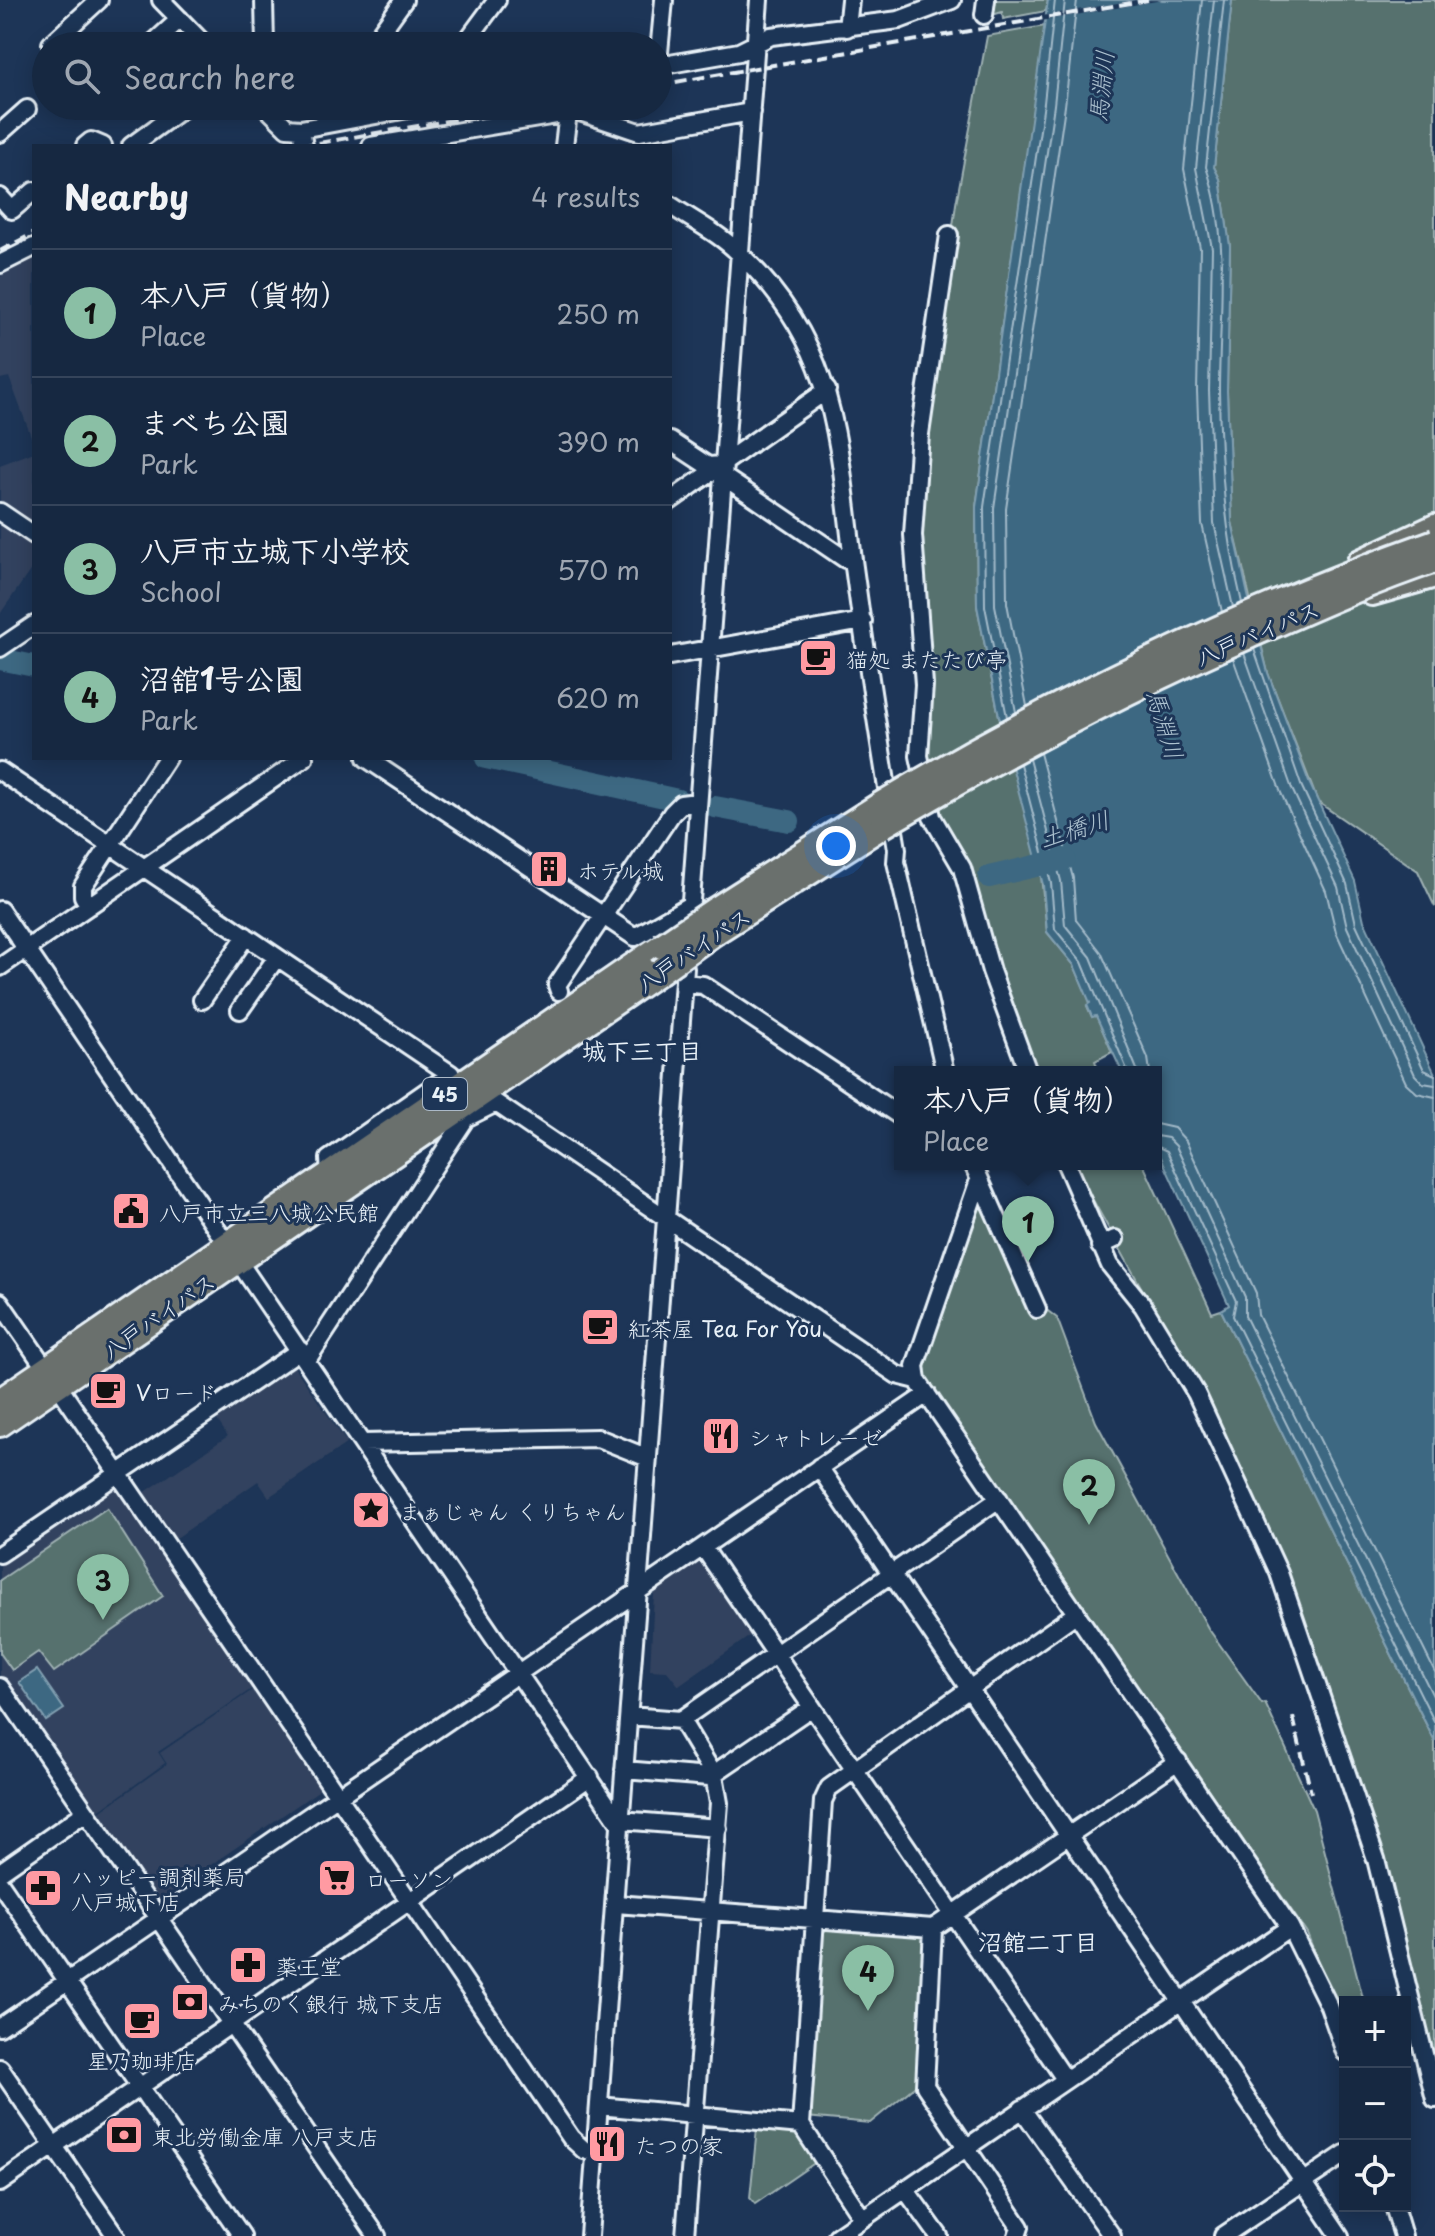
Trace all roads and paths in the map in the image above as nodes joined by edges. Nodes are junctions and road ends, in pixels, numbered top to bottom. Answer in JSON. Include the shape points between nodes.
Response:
{"nodes":[{"id":1,"x":99,"y":0,"type":"edge"},
{"id":2,"x":161,"y":0,"type":"edge"},
{"id":3,"x":264,"y":0,"type":"edge"},
{"id":4,"x":404,"y":0,"type":"edge"},
{"id":5,"x":497,"y":0,"type":"edge"},
{"id":6,"x":664,"y":0,"type":"edge"},
{"id":7,"x":759,"y":0,"type":"edge"},
{"id":8,"x":850,"y":0,"type":"edge"},
{"id":9,"x":952,"y":0,"type":"edge"},
{"id":10,"x":180,"y":19,"type":"junction"},
{"id":11,"x":847,"y":28,"type":"junction"},
{"id":12,"x":64,"y":32,"type":"edge"},
{"id":13,"x":166,"y":32,"type":"edge"},
{"id":14,"x":193,"y":32,"type":"edge"},
{"id":15,"x":265,"y":32,"type":"edge"},
{"id":16,"x":381,"y":32,"type":"edge"},
{"id":17,"x":473,"y":32,"type":"edge"},
{"id":18,"x":661,"y":32,"type":"edge"},
{"id":19,"x":755,"y":44,"type":"junction"},
{"id":20,"x":672,"y":62,"type":"edge"},
{"id":21,"x":27,"y":109,"type":"dead end"},
{"id":22,"x":751,"y":112,"type":"junction"},
{"id":23,"x":167,"y":120,"type":"edge"},
{"id":24,"x":279,"y":120,"type":"edge"},
{"id":25,"x":315,"y":120,"type":"edge"},
{"id":26,"x":347,"y":120,"type":"edge"},
{"id":27,"x":526,"y":120,"type":"edge"},
{"id":28,"x":567,"y":120,"type":"edge"},
{"id":29,"x":604,"y":120,"type":"edge"},
{"id":30,"x":309,"y":127,"type":"junction"},
{"id":31,"x":0,"y":133,"type":"edge"},
{"id":32,"x":134,"y":144,"type":"edge"},
{"id":33,"x":305,"y":144,"type":"edge"},
{"id":34,"x":383,"y":144,"type":"edge"},
{"id":35,"x":564,"y":144,"type":"edge"},
{"id":36,"x":32,"y":193,"type":"edge"},
{"id":37,"x":0,"y":197,"type":"edge"},
{"id":38,"x":672,"y":206,"type":"edge"},
{"id":39,"x":949,"y":235,"type":"dead end"},
{"id":40,"x":32,"y":248,"type":"edge"},
{"id":41,"x":739,"y":253,"type":"junction"},
{"id":42,"x":0,"y":264,"type":"edge"},
{"id":43,"x":827,"y":390,"type":"junction"},
{"id":44,"x":672,"y":442,"type":"edge"},
{"id":45,"x":722,"y":470,"type":"junction"},
{"id":46,"x":672,"y":500,"type":"edge"},
{"id":47,"x":0,"y":512,"type":"edge"},
{"id":48,"x":1435,"y":527,"type":"edge"},
{"id":49,"x":32,"y":534,"type":"edge"},
{"id":50,"x":1435,"y":542,"type":"edge"},
{"id":51,"x":853,"y":559,"type":"junction"},
{"id":52,"x":1435,"y":560,"type":"edge"},
{"id":53,"x":1435,"y":575,"type":"edge"},
{"id":54,"x":1319,"y":583,"type":"junction"},
{"id":55,"x":1298,"y":613,"type":"junction"},
{"id":56,"x":863,"y":621,"type":"junction"},
{"id":57,"x":32,"y":626,"type":"edge"},
{"id":58,"x":0,"y":648,"type":"edge"},
{"id":59,"x":710,"y":649,"type":"junction"},
{"id":60,"x":672,"y":656,"type":"edge"},
{"id":61,"x":166,"y":760,"type":"edge"},
{"id":62,"x":297,"y":760,"type":"edge"},
{"id":63,"x":369,"y":760,"type":"edge"},
{"id":64,"x":0,"y":771,"type":"edge"},
{"id":65,"x":697,"y":802,"type":"junction"},
{"id":66,"x":881,"y":816,"type":"junction"},
{"id":67,"x":109,"y":845,"type":"junction"},
{"id":68,"x":144,"y":868,"type":"junction"},
{"id":69,"x":89,"y":906,"type":"junction"},
{"id":70,"x":0,"y":910,"type":"edge"},
{"id":71,"x":604,"y":916,"type":"junction"},
{"id":72,"x":715,"y":921,"type":"junction"},
{"id":73,"x":246,"y":936,"type":"junction"},
{"id":74,"x":26,"y":949,"type":"junction"},
{"id":75,"x":277,"y":957,"type":"junction"},
{"id":76,"x":0,"y":967,"type":"edge"},
{"id":77,"x":559,"y":991,"type":"dead end"},
{"id":78,"x":202,"y":1000,"type":"dead end"},
{"id":79,"x":240,"y":1010,"type":"dead end"},
{"id":80,"x":944,"y":1066,"type":"edge"},
{"id":81,"x":1026,"y":1066,"type":"edge"},
{"id":82,"x":894,"y":1112,"type":"edge"},
{"id":83,"x":973,"y":1170,"type":"edge"},
{"id":84,"x":975,"y":1170,"type":"edge"},
{"id":85,"x":1069,"y":1170,"type":"edge"},
{"id":86,"x":330,"y":1174,"type":"junction"},
{"id":87,"x":667,"y":1220,"type":"junction"},
{"id":88,"x":233,"y":1250,"type":"junction"},
{"id":89,"x":0,"y":1302,"type":"edge"},
{"id":90,"x":1037,"y":1309,"type":"dead end"},
{"id":91,"x":303,"y":1355,"type":"junction"},
{"id":92,"x":52,"y":1377,"type":"junction"},
{"id":93,"x":922,"y":1387,"type":"junction"},
{"id":94,"x":0,"y":1401,"type":"edge"},
{"id":95,"x":0,"y":1424,"type":"edge"},
{"id":96,"x":363,"y":1443,"type":"junction"},
{"id":97,"x":648,"y":1458,"type":"junction"},
{"id":98,"x":819,"y":1467,"type":"junction"},
{"id":99,"x":119,"y":1473,"type":"junction"},
{"id":100,"x":999,"y":1499,"type":"junction"},
{"id":101,"x":703,"y":1547,"type":"junction"},
{"id":102,"x":0,"y":1554,"type":"edge"},
{"id":103,"x":891,"y":1574,"type":"junction"},
{"id":104,"x":639,"y":1591,"type":"junction"},
{"id":105,"x":1077,"y":1613,"type":"junction"},
{"id":106,"x":776,"y":1653,"type":"junction"},
{"id":107,"x":519,"y":1672,"type":"junction"},
{"id":108,"x":0,"y":1687,"type":"edge"},
{"id":109,"x":969,"y":1689,"type":"junction"},
{"id":110,"x":812,"y":1707,"type":"junction"},
{"id":111,"x":629,"y":1716,"type":"junction"},
{"id":112,"x":681,"y":1720,"type":"junction"},
{"id":113,"x":1178,"y":1761,"type":"junction"},
{"id":114,"x":853,"y":1767,"type":"junction"},
{"id":115,"x":624,"y":1770,"type":"junction"},
{"id":116,"x":714,"y":1775,"type":"junction"},
{"id":117,"x":590,"y":1777,"type":"junction"},
{"id":118,"x":339,"y":1796,"type":"junction"},
{"id":119,"x":86,"y":1812,"type":"junction"},
{"id":120,"x":621,"y":1822,"type":"junction"},
{"id":121,"x":718,"y":1828,"type":"junction"},
{"id":122,"x":1067,"y":1836,"type":"junction"},
{"id":123,"x":0,"y":1872,"type":"edge"},
{"id":124,"x":0,"y":1883,"type":"edge"},
{"id":125,"x":410,"y":1900,"type":"junction"},
{"id":126,"x":616,"y":1904,"type":"junction"},
{"id":127,"x":713,"y":1911,"type":"junction"},
{"id":128,"x":952,"y":1914,"type":"junction"},
{"id":129,"x":158,"y":1919,"type":"junction"},
{"id":130,"x":814,"y":1919,"type":"junction"},
{"id":131,"x":1290,"y":1927,"type":"junction"},
{"id":132,"x":933,"y":1928,"type":"junction"},
{"id":133,"x":67,"y":1982,"type":"junction"},
{"id":134,"x":1180,"y":2002,"type":"junction"},
{"id":135,"x":231,"y":2023,"type":"junction"},
{"id":136,"x":0,"y":2027,"type":"edge"},
{"id":137,"x":1339,"y":2035,"type":"edge"},
{"id":138,"x":0,"y":2068,"type":"edge"},
{"id":139,"x":1065,"y":2079,"type":"junction"},
{"id":140,"x":140,"y":2086,"type":"junction"},
{"id":141,"x":1435,"y":2099,"type":"edge"},
{"id":142,"x":599,"y":2106,"type":"junction"},
{"id":143,"x":1022,"y":2109,"type":"junction"},
{"id":144,"x":696,"y":2117,"type":"junction"},
{"id":145,"x":801,"y":2125,"type":"junction"},
{"id":146,"x":54,"y":2145,"type":"junction"},
{"id":147,"x":967,"y":2147,"type":"junction"},
{"id":148,"x":596,"y":2152,"type":"junction"},
{"id":149,"x":1339,"y":2158,"type":"edge"},
{"id":150,"x":1303,"y":2182,"type":"junction"},
{"id":151,"x":0,"y":2183,"type":"edge"},
{"id":152,"x":905,"y":2189,"type":"junction"},
{"id":153,"x":1396,"y":2212,"type":"edge"},
{"id":154,"x":862,"y":2218,"type":"junction"},
{"id":155,"x":1021,"y":2234,"type":"edge"},
{"id":156,"x":116,"y":2236,"type":"edge"},
{"id":157,"x":242,"y":2236,"type":"edge"},
{"id":158,"x":377,"y":2236,"type":"edge"},
{"id":159,"x":589,"y":2236,"type":"edge"},
{"id":160,"x":685,"y":2236,"type":"edge"},
{"id":161,"x":837,"y":2236,"type":"edge"},
{"id":162,"x":939,"y":2236,"type":"edge"},
{"id":163,"x":1112,"y":2236,"type":"edge"},
{"id":164,"x":1223,"y":2236,"type":"edge"},
{"id":165,"x":1340,"y":2236,"type":"edge"},
{"id":166,"x":1403,"y":2236,"type":"edge"}],
"edges":[{"from":1,"to":12,"type":"street"},
{"from":2,"to":10,"type":"street"},
{"from":3,"to":15,"type":"street"},
{"from":4,"to":16,"type":"street"},
{"from":5,"to":17,"type":"street"},
{"from":6,"to":18,"type":"street"},
{"from":7,"to":19,"type":"street"},
{"from":8,"to":11,"type":"street"},
{"from":9,"to":11,"type":"street","via":[[899,20]]},
{"from":10,"to":13,"type":"street"},
{"from":10,"to":14,"type":"street"},
{"from":11,"to":19,"type":"street","via":[[771,36]]},
{"from":19,"to":20,"type":"street","via":[[739,52]]},
{"from":19,"to":22,"type":"street"},
{"from":21,"to":31,"type":"street"},
{"from":22,"to":29,"type":"street","via":[[639,132]]},
{"from":22,"to":41,"type":"street"},
{"from":23,"to":32,"type":"street"},
{"from":24,"to":30,"type":"street","via":[[287,128]]},
{"from":25,"to":30,"type":"street"},
{"from":26,"to":30,"type":"street"},
{"from":27,"to":34,"type":"street"},
{"from":28,"to":35,"type":"street"},
{"from":30,"to":33,"type":"street"},
{"from":36,"to":37,"type":"street","via":[[12,210]]},
{"from":38,"to":41,"type":"street"},
{"from":39,"to":81,"type":"street","via":[[920,434],[913,535],[924,685],[919,756],[932,817],[962,868]]},
{"from":40,"to":42,"type":"street"},
{"from":41,"to":43,"type":"street","via":[[786,306],[815,356]]},
{"from":41,"to":45,"type":"street"},
{"from":43,"to":45,"type":"street"},
{"from":43,"to":51,"type":"street","via":[[841,448]]},
{"from":44,"to":45,"type":"street"},
{"from":45,"to":46,"type":"street"},
{"from":45,"to":51,"type":"street","via":[[845,559]]},
{"from":45,"to":59,"type":"street"},
{"from":47,"to":49,"type":"street"},
{"from":48,"to":54,"type":"highway","bridge":true},
{"from":50,"to":54,"type":"highway","name":"八戸バイパス","number":"45","bridge":true},
{"from":51,"to":56,"type":"street"},
{"from":52,"to":55,"type":"highway","name":"八戸バイパス","number":"45","bridge":true},
{"from":53,"to":55,"type":"highway","bridge":true},
{"from":54,"to":66,"type":"highway","name":"八戸バイパス","number":"45","bridge":true,"via":[[1115,674],[980,745]]},
{"from":55,"to":66,"type":"highway","name":"八戸バイパス","number":"45","bridge":true,"via":[[1109,699]]},
{"from":56,"to":59,"type":"street"},
{"from":56,"to":80,"type":"street","via":[[896,862]]},
{"from":57,"to":58,"type":"street"},
{"from":59,"to":60,"type":"street"},
{"from":59,"to":65,"type":"street"},
{"from":61,"to":67,"type":"street"},
{"from":62,"to":68,"type":"street"},
{"from":63,"to":71,"type":"street"},
{"from":64,"to":67,"type":"street"},
{"from":65,"to":71,"type":"street","via":[[681,804],[672,813]]},
{"from":65,"to":71,"type":"street","via":[[690,910],[635,937]]},
{"from":66,"to":72,"type":"highway","name":"八戸バイパス","number":"45"},
{"from":67,"to":68,"type":"street"},
{"from":67,"to":69,"type":"street","via":[[83,886]]},
{"from":68,"to":69,"type":"street"},
{"from":68,"to":73,"type":"street"},
{"from":69,"to":74,"type":"street"},
{"from":70,"to":74,"type":"street"},
{"from":71,"to":77,"type":"street","via":[[557,985]]},
{"from":72,"to":86,"type":"highway","name":"八戸バイパス","number":"45","bridge":true,"via":[[662,946]]},
{"from":72,"to":88,"type":"highway","name":"八戸バイパス","number":"45","bridge":true,"via":[[659,972]]},
{"from":73,"to":75,"type":"street"},
{"from":73,"to":78,"type":"street"},
{"from":74,"to":76,"type":"street"},
{"from":74,"to":88,"type":"street"},
{"from":75,"to":79,"type":"street"},
{"from":75,"to":86,"type":"street","via":[[451,1074],[329,1159]]},
{"from":82,"to":87,"type":"street","via":[[685,976]]},
{"from":83,"to":93,"type":"street","via":[[915,1366]]},
{"from":84,"to":90,"type":"street"},
{"from":85,"to":141,"type":"street","via":[[1196,1393],[1279,1573],[1376,1859]]},
{"from":86,"to":88,"type":"highway","name":"八戸バイパス","number":"45"},
{"from":87,"to":91,"type":"street","via":[[496,1103],[466,1118]]},
{"from":87,"to":93,"type":"street"},
{"from":87,"to":97,"type":"street"},
{"from":88,"to":91,"type":"street"},
{"from":88,"to":92,"type":"highway","name":"八戸バイパス","number":"45"},
{"from":89,"to":92,"type":"street"},
{"from":91,"to":96,"type":"street"},
{"from":91,"to":99,"type":"street"},
{"from":92,"to":94,"type":"highway","name":"八戸バイパス","number":"45"},
{"from":92,"to":95,"type":"highway","name":"八戸バイパス","number":"45"},
{"from":92,"to":99,"type":"street"},
{"from":93,"to":98,"type":"street"},
{"from":93,"to":100,"type":"street"},
{"from":96,"to":97,"type":"street","via":[[598,1438]]},
{"from":96,"to":107,"type":"street"},
{"from":97,"to":104,"type":"street"},
{"from":98,"to":101,"type":"street"},
{"from":98,"to":103,"type":"street"},
{"from":99,"to":102,"type":"street"},
{"from":99,"to":118,"type":"street"},
{"from":100,"to":103,"type":"street"},
{"from":100,"to":105,"type":"street"},
{"from":101,"to":104,"type":"street"},
{"from":101,"to":106,"type":"street"},
{"from":103,"to":106,"type":"street"},
{"from":103,"to":109,"type":"street"},
{"from":104,"to":107,"type":"street"},
{"from":104,"to":111,"type":"street"},
{"from":105,"to":109,"type":"street"},
{"from":105,"to":113,"type":"street"},
{"from":106,"to":110,"type":"street"},
{"from":106,"to":112,"type":"street"},
{"from":107,"to":117,"type":"street"},
{"from":107,"to":118,"type":"street"},
{"from":108,"to":119,"type":"street"},
{"from":109,"to":114,"type":"street"},
{"from":109,"to":122,"type":"street"},
{"from":110,"to":114,"type":"street"},
{"from":110,"to":116,"type":"street"},
{"from":111,"to":112,"type":"street"},
{"from":111,"to":115,"type":"street"},
{"from":112,"to":116,"type":"street"},
{"from":113,"to":122,"type":"street"},
{"from":113,"to":131,"type":"street"},
{"from":114,"to":128,"type":"street"},
{"from":114,"to":130,"type":"street","via":[[829,1788],[823,1801]]},
{"from":115,"to":116,"type":"street"},
{"from":115,"to":120,"type":"street"},
{"from":116,"to":121,"type":"street"},
{"from":117,"to":120,"type":"street"},
{"from":117,"to":125,"type":"street"},
{"from":118,"to":125,"type":"street"},
{"from":118,"to":129,"type":"street"},
{"from":119,"to":123,"type":"street"},
{"from":119,"to":129,"type":"street"},
{"from":120,"to":121,"type":"street"},
{"from":120,"to":126,"type":"street"},
{"from":121,"to":127,"type":"street"},
{"from":122,"to":128,"type":"street"},
{"from":122,"to":134,"type":"street"},
{"from":124,"to":133,"type":"street"},
{"from":125,"to":135,"type":"street"},
{"from":125,"to":148,"type":"street","via":[[571,2138],[584,2150]]},
{"from":126,"to":127,"type":"street"},
{"from":126,"to":142,"type":"street"},
{"from":127,"to":130,"type":"street"},
{"from":127,"to":144,"type":"street"},
{"from":128,"to":132,"type":"street"},
{"from":128,"to":139,"type":"street"},
{"from":129,"to":133,"type":"street"},
{"from":129,"to":135,"type":"street"},
{"from":130,"to":132,"type":"street"},
{"from":130,"to":145,"type":"street"},
{"from":131,"to":134,"type":"street"},
{"from":131,"to":137,"type":"street"},
{"from":132,"to":147,"type":"street","via":[[925,2086]]},
{"from":133,"to":136,"type":"street"},
{"from":133,"to":140,"type":"street"},
{"from":134,"to":139,"type":"street"},
{"from":134,"to":150,"type":"street"},
{"from":135,"to":140,"type":"street"},
{"from":135,"to":158,"type":"street"},
{"from":138,"to":146,"type":"street"},
{"from":139,"to":143,"type":"street"},
{"from":140,"to":146,"type":"street"},
{"from":140,"to":157,"type":"street"},
{"from":142,"to":144,"type":"street"},
{"from":142,"to":148,"type":"street"},
{"from":143,"to":147,"type":"street"},
{"from":143,"to":163,"type":"street"},
{"from":144,"to":145,"type":"street"},
{"from":144,"to":160,"type":"street"},
{"from":145,"to":154,"type":"street"},
{"from":146,"to":151,"type":"street"},
{"from":146,"to":156,"type":"street"},
{"from":147,"to":152,"type":"street"},
{"from":147,"to":155,"type":"street"},
{"from":148,"to":159,"type":"street"},
{"from":149,"to":150,"type":"street"},
{"from":150,"to":164,"type":"street"},
{"from":150,"to":165,"type":"street"},
{"from":152,"to":154,"type":"street"},
{"from":152,"to":162,"type":"street"},
{"from":153,"to":166,"type":"street"},
{"from":154,"to":161,"type":"street"}]}
